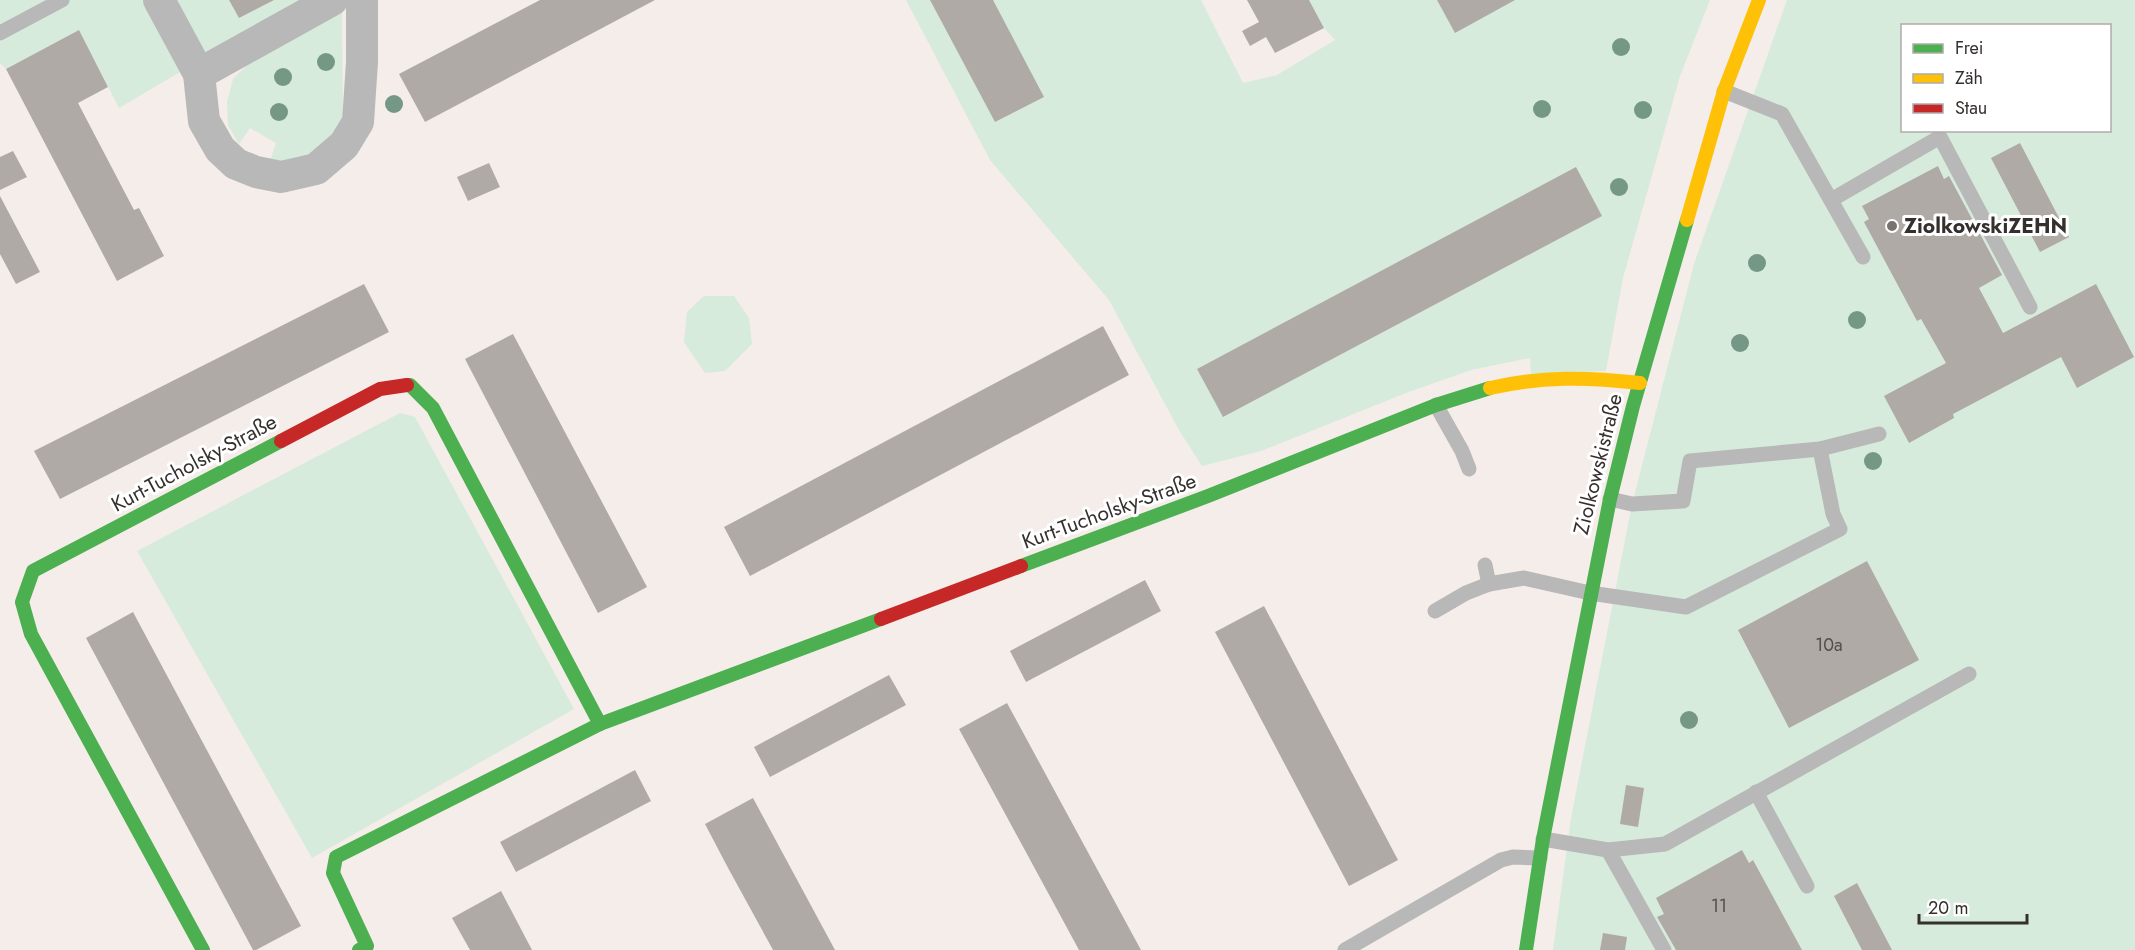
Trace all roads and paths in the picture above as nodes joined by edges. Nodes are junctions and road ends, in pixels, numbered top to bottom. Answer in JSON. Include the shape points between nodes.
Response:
{"nodes":[{"id":1,"x":62,"y":0,"type":"edge"},
{"id":2,"x":159,"y":0,"type":"edge"},
{"id":3,"x":332,"y":0,"type":"edge"},
{"id":4,"x":362,"y":0,"type":"edge"},
{"id":5,"x":1759,"y":0,"type":"edge"},
{"id":6,"x":0,"y":33,"type":"edge"},
{"id":7,"x":199,"y":74,"type":"junction"},
{"id":8,"x":1724,"y":91,"type":"junction"},
{"id":9,"x":1831,"y":200,"type":"junction"},
{"id":10,"x":1863,"y":257,"type":"dead end"},
{"id":11,"x":2030,"y":307,"type":"dead end"},
{"id":12,"x":1640,"y":383,"type":"junction"},
{"id":13,"x":1436,"y":405,"type":"junction"},
{"id":14,"x":1879,"y":434,"type":"dead end"},
{"id":15,"x":1820,"y":449,"type":"junction"},
{"id":16,"x":1469,"y":469,"type":"dead end"},
{"id":17,"x":1610,"y":499,"type":"junction"},
{"id":18,"x":1485,"y":565,"type":"dead end"},
{"id":19,"x":1489,"y":584,"type":"junction"},
{"id":20,"x":1590,"y":593,"type":"junction"},
{"id":21,"x":1435,"y":611,"type":"dead end"},
{"id":22,"x":1969,"y":674,"type":"dead end"},
{"id":23,"x":600,"y":724,"type":"junction"},
{"id":24,"x":1756,"y":792,"type":"junction"},
{"id":25,"x":1543,"y":839,"type":"junction"},
{"id":26,"x":1608,"y":849,"type":"junction"},
{"id":27,"x":1540,"y":858,"type":"junction"},
{"id":28,"x":1807,"y":886,"type":"dead end"},
{"id":29,"x":1364,"y":945,"type":"edge"},
{"id":30,"x":367,"y":948,"type":"edge"},
{"id":31,"x":203,"y":950,"type":"edge"},
{"id":32,"x":1346,"y":950,"type":"edge"},
{"id":33,"x":1526,"y":950,"type":"edge"},
{"id":34,"x":1664,"y":950,"type":"edge"}],
"edges":[{"from":1,"to":6,"type":"lane"},
{"from":2,"to":7,"type":"street"},
{"from":3,"to":7,"type":"street"},
{"from":4,"to":7,"type":"street","via":[[358,122],[344,145],[316,169],[281,177],[236,164],[220,149],[204,121]]},
{"from":5,"to":8,"type":"street","name":"Ziolkowskistraße"},
{"from":8,"to":9,"type":"lane","via":[[1782,114]]},
{"from":8,"to":12,"type":"street","name":"Ziolkowskistraße"},
{"from":9,"to":10,"type":"lane"},
{"from":9,"to":11,"type":"lane","via":[[1940,137]]},
{"from":12,"to":13,"type":"street","name":"Kurt-Tucholsky-Straße","via":[[1559,377],[1492,387]]},
{"from":12,"to":17,"type":"street","name":"Ziolkowskistraße"},
{"from":13,"to":16,"type":"lane"},
{"from":13,"to":23,"type":"street","name":"Kurt-Tucholsky-Straße","via":[[1208,496]]},
{"from":14,"to":15,"type":"lane"},
{"from":15,"to":17,"type":"lane","via":[[1690,461],[1683,501],[1632,504]]},
{"from":15,"to":20,"type":"lane","via":[[1833,514],[1840,529],[1686,607]]},
{"from":17,"to":20,"type":"street","name":"Ziolkowskistraße"},
{"from":18,"to":19,"type":"lane"},
{"from":19,"to":20,"type":"lane","via":[[1524,579]]},
{"from":19,"to":21,"type":"lane"},
{"from":20,"to":25,"type":"street","name":"Ziolkowskistraße"},
{"from":22,"to":24,"type":"lane"},
{"from":23,"to":30,"type":"street","name":"Kurt-Tucholsky-Straße","via":[[336,857],[333,873]]},
{"from":23,"to":31,"type":"street","name":"Kurt-Tucholsky-Straße","via":[[433,408],[410,385],[380,389],[33,571],[22,602],[31,634]]},
{"from":24,"to":26,"type":"lane","via":[[1665,844]]},
{"from":24,"to":28,"type":"lane"},
{"from":25,"to":26,"type":"lane"},
{"from":25,"to":27,"type":"street","name":"Ziolkowskistraße"},
{"from":26,"to":34,"type":"lane"},
{"from":27,"to":29,"type":"lane","via":[[1513,856],[1501,860]]},
{"from":27,"to":33,"type":"street","name":"Ziolkowskistraße"},
{"from":29,"to":32,"type":"lane"}]}
